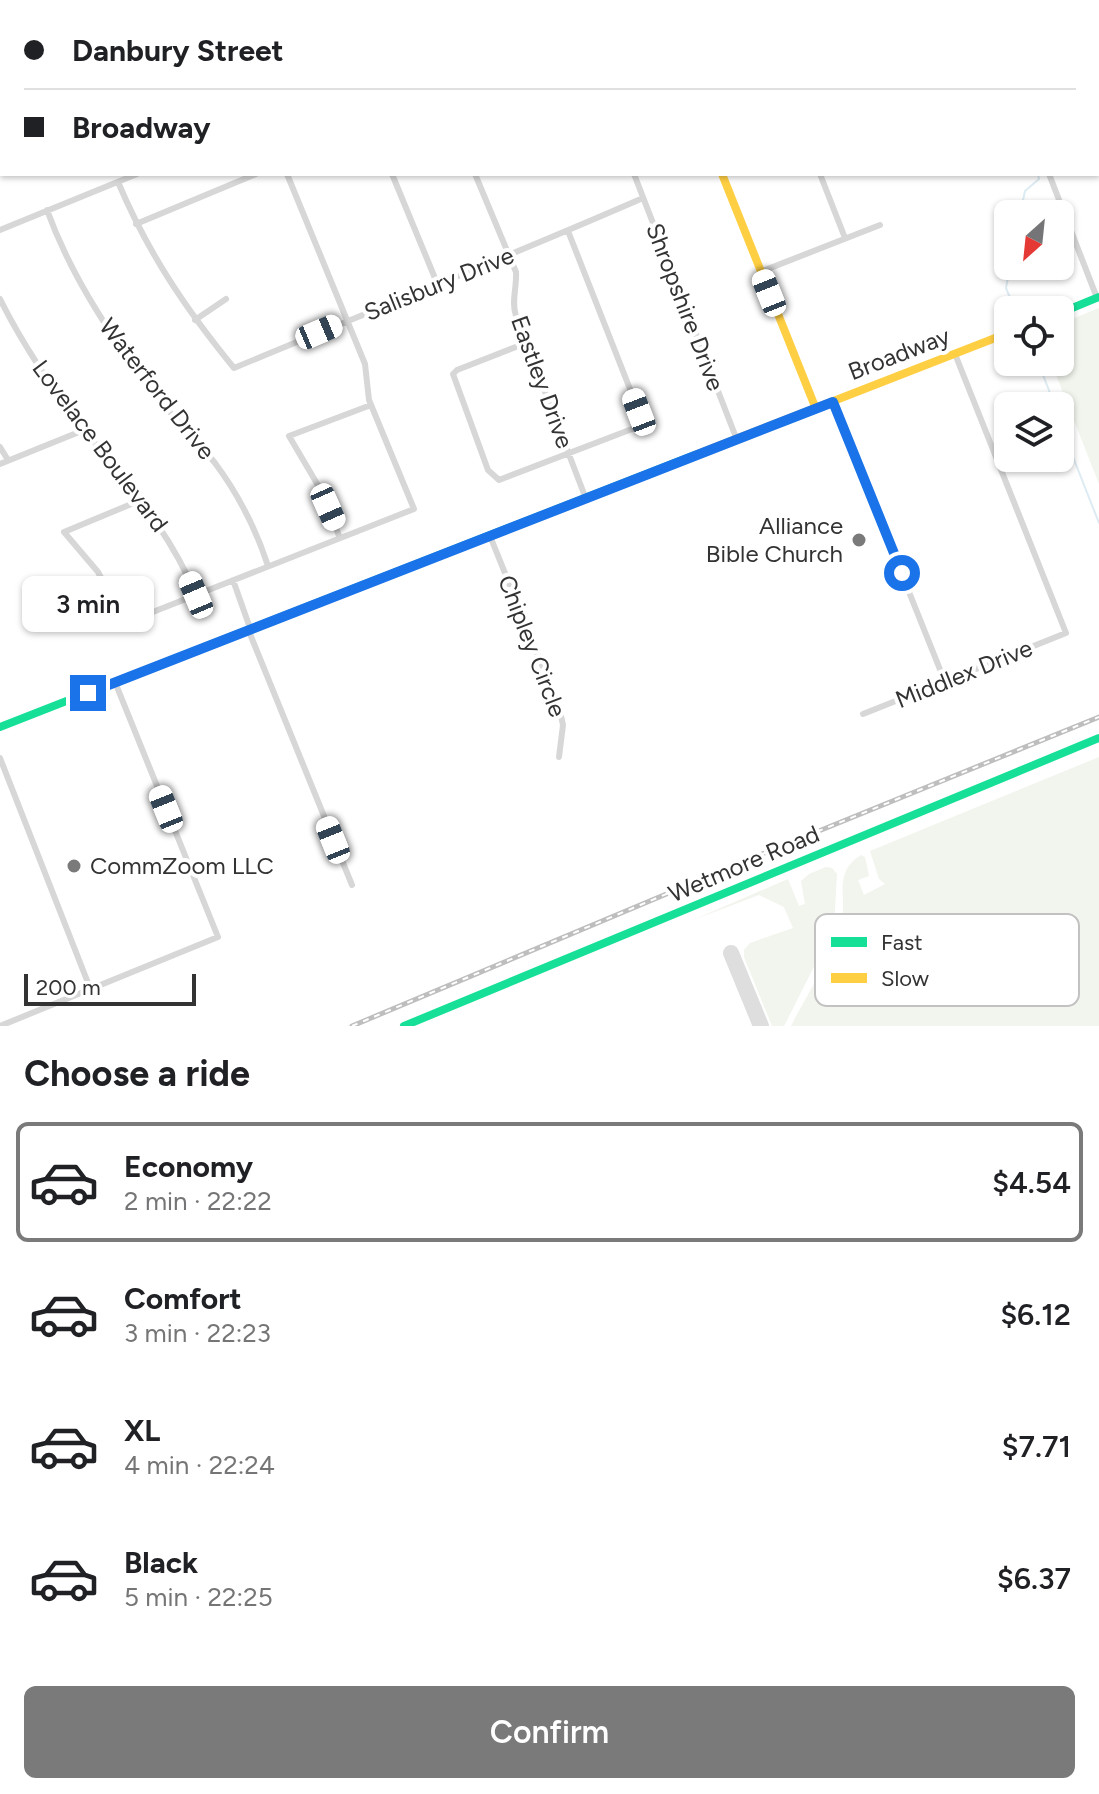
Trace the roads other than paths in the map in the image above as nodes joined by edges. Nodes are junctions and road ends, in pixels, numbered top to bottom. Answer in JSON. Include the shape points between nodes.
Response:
{"nodes":[{"id":1,"x":132,"y":176,"type":"edge"},
{"id":2,"x":251,"y":176,"type":"edge"},
{"id":3,"x":288,"y":176,"type":"edge"},
{"id":4,"x":393,"y":176,"type":"edge"},
{"id":5,"x":476,"y":176,"type":"edge"},
{"id":6,"x":635,"y":176,"type":"edge"},
{"id":7,"x":723,"y":176,"type":"edge"},
{"id":8,"x":821,"y":176,"type":"edge"},
{"id":9,"x":1050,"y":176,"type":"edge"},
{"id":10,"x":118,"y":182,"type":"junction"},
{"id":11,"x":643,"y":198,"type":"junction"},
{"id":12,"x":47,"y":210,"type":"junction"},
{"id":13,"x":136,"y":224,"type":"junction"},
{"id":14,"x":880,"y":225,"type":"dead end"},
{"id":15,"x":0,"y":230,"type":"edge"},
{"id":16,"x":568,"y":231,"type":"junction"},
{"id":17,"x":845,"y":238,"type":"junction"},
{"id":18,"x":509,"y":256,"type":"junction"},
{"id":19,"x":760,"y":272,"type":"junction"},
{"id":20,"x":437,"y":283,"type":"junction"},
{"id":21,"x":1098,"y":298,"type":"edge"},
{"id":22,"x":0,"y":299,"type":"edge"},
{"id":23,"x":226,"y":299,"type":"dead end"},
{"id":24,"x":1074,"y":307,"type":"edge"},
{"id":25,"x":195,"y":320,"type":"junction"},
{"id":26,"x":347,"y":320,"type":"junction"},
{"id":27,"x":994,"y":339,"type":"edge"},
{"id":28,"x":526,"y":343,"type":"junction"},
{"id":29,"x":955,"y":354,"type":"junction"},
{"id":30,"x":833,"y":402,"type":"junction"},
{"id":31,"x":371,"y":405,"type":"junction"},
{"id":32,"x":816,"y":409,"type":"junction"},
{"id":33,"x":84,"y":430,"type":"junction"},
{"id":34,"x":737,"y":440,"type":"junction"},
{"id":35,"x":0,"y":447,"type":"edge"},
{"id":36,"x":568,"y":453,"type":"junction"},
{"id":37,"x":8,"y":460,"type":"junction"},
{"id":38,"x":0,"y":464,"type":"edge"},
{"id":39,"x":586,"y":499,"type":"junction"},
{"id":40,"x":141,"y":500,"type":"junction"},
{"id":41,"x":490,"y":536,"type":"junction"},
{"id":42,"x":340,"y":538,"type":"junction"},
{"id":43,"x":268,"y":566,"type":"junction"},
{"id":44,"x":233,"y":580,"type":"junction"},
{"id":45,"x":196,"y":595,"type":"junction"},
{"id":46,"x":249,"y":629,"type":"junction"},
{"id":47,"x":115,"y":682,"type":"junction"},
{"id":48,"x":945,"y":682,"type":"junction"},
{"id":49,"x":863,"y":714,"type":"dead end"},
{"id":50,"x":0,"y":727,"type":"edge"},
{"id":51,"x":1099,"y":738,"type":"edge"},
{"id":52,"x":559,"y":757,"type":"dead end"},
{"id":53,"x":0,"y":758,"type":"edge"},
{"id":54,"x":352,"y":885,"type":"dead end"},
{"id":55,"x":90,"y":988,"type":"junction"},
{"id":56,"x":0,"y":1026,"type":"edge"},
{"id":57,"x":404,"y":1026,"type":"edge"}],
"edges":[{"from":1,"to":10,"type":"street"},
{"from":2,"to":13,"type":"street"},
{"from":3,"to":26,"type":"street"},
{"from":4,"to":20,"type":"street"},
{"from":5,"to":18,"type":"street","name":"Eastley Drive"},
{"from":6,"to":11,"type":"street","name":"Shropshire Drive"},
{"from":7,"to":19,"type":"main road"},
{"from":8,"to":17,"type":"street"},
{"from":9,"to":21,"type":"street"},
{"from":10,"to":12,"type":"street"},
{"from":10,"to":13,"type":"street"},
{"from":11,"to":16,"type":"street","name":"Salisbury Drive"},
{"from":11,"to":34,"type":"street","name":"Shropshire Drive"},
{"from":12,"to":15,"type":"street"},
{"from":12,"to":43,"type":"street","name":"Waterford Drive","via":[[86,294],[160,401],[237,496]]},
{"from":13,"to":25,"type":"street"},
{"from":14,"to":17,"type":"street"},
{"from":16,"to":18,"type":"street","name":"Salisbury Drive"},
{"from":16,"to":36,"type":"street","via":[[639,417],[632,429]]},
{"from":17,"to":19,"type":"street"},
{"from":18,"to":20,"type":"street","name":"Salisbury Drive"},
{"from":18,"to":28,"type":"street","name":"Eastley Drive","via":[[517,284],[514,309]]},
{"from":19,"to":32,"type":"main road"},
{"from":20,"to":26,"type":"street","name":"Salisbury Drive"},
{"from":21,"to":24,"type":"main road"},
{"from":22,"to":33,"type":"street","name":"Lovelace Boulevard"},
{"from":23,"to":25,"type":"street"},
{"from":25,"to":26,"type":"street","name":"Salisbury Drive","via":[[234,368]]},
{"from":26,"to":31,"type":"street","via":[[365,364]]},
{"from":27,"to":29,"type":"main road","name":"Broadway"},
{"from":28,"to":36,"type":"street","name":"Eastley Drive"},
{"from":28,"to":36,"type":"street","via":[[453,374],[473,432],[488,470],[499,480]]},
{"from":29,"to":30,"type":"main road","name":"Broadway"},
{"from":29,"to":48,"type":"street","name":"Middlex Drive","via":[[1066,633]]},
{"from":30,"to":32,"type":"main road","name":"Broadway"},
{"from":30,"to":48,"type":"street"},
{"from":31,"to":42,"type":"street","via":[[414,509]]},
{"from":31,"to":42,"type":"street","via":[[289,436],[319,487]]},
{"from":32,"to":34,"type":"main road","name":"Broadway"},
{"from":33,"to":37,"type":"street"},
{"from":33,"to":40,"type":"street","name":"Lovelace Boulevard"},
{"from":34,"to":39,"type":"main road","name":"Broadway"},
{"from":35,"to":37,"type":"street"},
{"from":36,"to":39,"type":"street","name":"Eastley Drive"},
{"from":37,"to":38,"type":"street"},
{"from":39,"to":41,"type":"main road","name":"Broadway"},
{"from":40,"to":45,"type":"street","name":"Lovelace Boulevard","via":[[171,543]]},
{"from":40,"to":45,"type":"street","via":[[64,532],[98,572],[125,623]]},
{"from":41,"to":46,"type":"main road","name":"Broadway"},
{"from":41,"to":52,"type":"street","name":"Chipley Circle","via":[[559,707]]},
{"from":42,"to":43,"type":"street"},
{"from":43,"to":44,"type":"street"},
{"from":44,"to":45,"type":"street"},
{"from":44,"to":46,"type":"street"},
{"from":46,"to":47,"type":"main road","name":"Broadway"},
{"from":46,"to":54,"type":"street"},
{"from":47,"to":50,"type":"main road","name":"Broadway"},
{"from":47,"to":55,"type":"street","via":[[218,937]]},
{"from":48,"to":49,"type":"street","name":"Middlex Drive"},
{"from":51,"to":57,"type":"main road","name":"Wetmore Road"},
{"from":53,"to":55,"type":"street"},
{"from":55,"to":56,"type":"street"}]}
